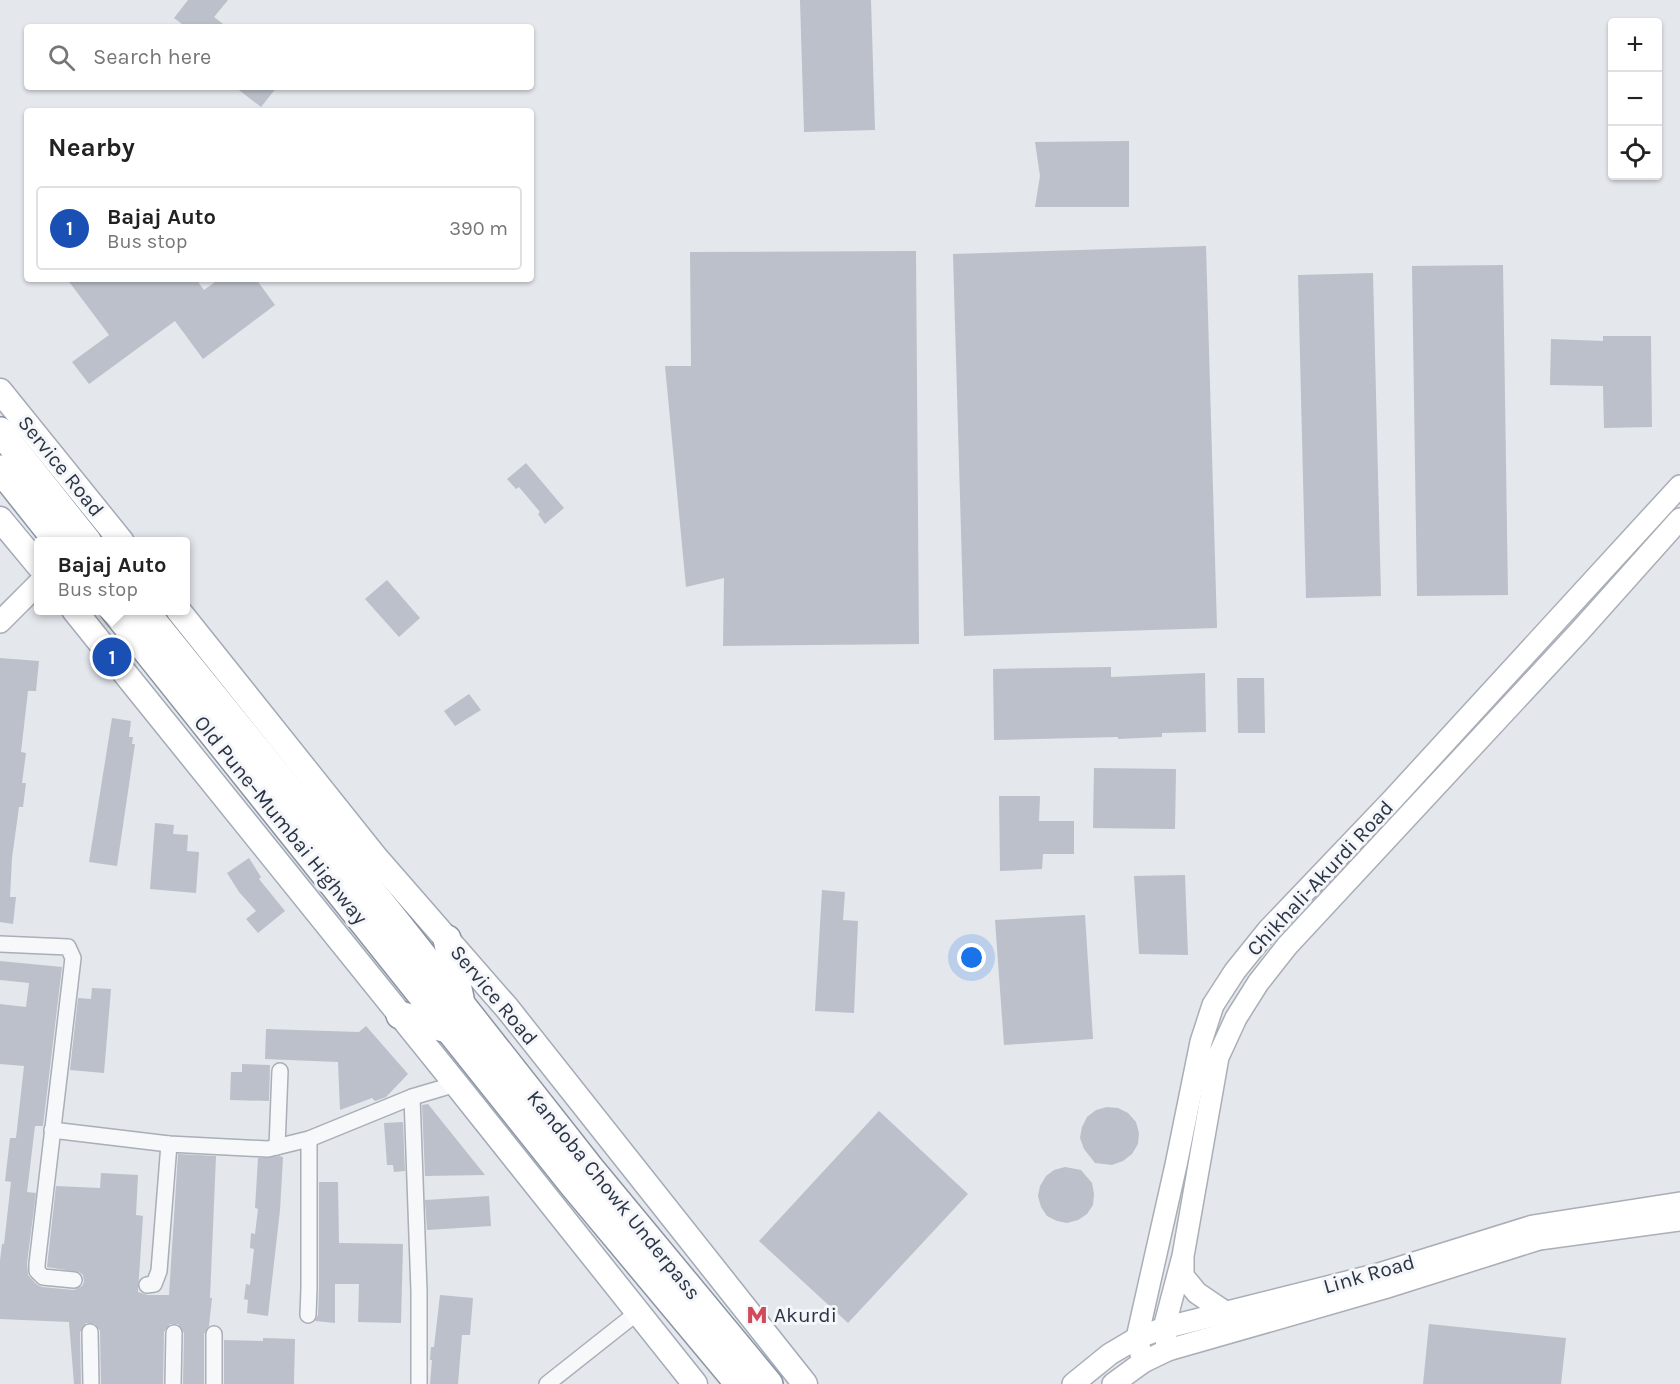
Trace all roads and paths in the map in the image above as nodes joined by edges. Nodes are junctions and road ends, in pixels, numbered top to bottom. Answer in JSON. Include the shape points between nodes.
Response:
{"nodes":[{"id":1,"x":0,"y":391,"type":"edge"},
{"id":2,"x":0,"y":431,"type":"edge"},
{"id":3,"x":0,"y":469,"type":"edge"},
{"id":4,"x":1680,"y":486,"type":"edge"},
{"id":5,"x":0,"y":519,"type":"edge"},
{"id":6,"x":1680,"y":519,"type":"edge"},
{"id":7,"x":85,"y":536,"type":"edge"},
{"id":8,"x":34,"y":560,"type":"edge"},
{"id":9,"x":34,"y":588,"type":"edge"},
{"id":10,"x":78,"y":615,"type":"edge"},
{"id":11,"x":118,"y":615,"type":"edge"},
{"id":12,"x":148,"y":615,"type":"edge"},
{"id":13,"x":182,"y":615,"type":"edge"},
{"id":14,"x":0,"y":622,"type":"edge"},
{"id":15,"x":447,"y":939,"type":"junction"},
{"id":16,"x":0,"y":944,"type":"edge"},
{"id":17,"x":461,"y":1005,"type":"junction"},
{"id":18,"x":400,"y":1015,"type":"junction"},
{"id":19,"x":447,"y":1029,"type":"junction"},
{"id":20,"x":279,"y":1071,"type":"dead end"},
{"id":21,"x":456,"y":1084,"type":"junction"},
{"id":22,"x":412,"y":1097,"type":"junction"},
{"id":23,"x":52,"y":1130,"type":"junction"},
{"id":24,"x":309,"y":1139,"type":"junction"},
{"id":25,"x":170,"y":1144,"type":"junction"},
{"id":26,"x":277,"y":1147,"type":"junction"},
{"id":27,"x":1680,"y":1203,"type":"edge"},
{"id":28,"x":1680,"y":1220,"type":"edge"},
{"id":29,"x":1183,"y":1256,"type":"junction"},
{"id":30,"x":74,"y":1280,"type":"dead end"},
{"id":31,"x":1382,"y":1281,"type":"junction"},
{"id":32,"x":147,"y":1285,"type":"dead end"},
{"id":33,"x":638,"y":1312,"type":"junction"},
{"id":34,"x":1225,"y":1312,"type":"junction"},
{"id":35,"x":308,"y":1315,"type":"dead end"},
{"id":36,"x":1164,"y":1328,"type":"junction"},
{"id":37,"x":90,"y":1332,"type":"dead end"},
{"id":38,"x":174,"y":1334,"type":"dead end"},
{"id":39,"x":214,"y":1335,"type":"dead end"},
{"id":40,"x":1137,"y":1338,"type":"junction"},
{"id":41,"x":1168,"y":1350,"type":"junction"},
{"id":42,"x":1143,"y":1362,"type":"junction"},
{"id":43,"x":92,"y":1384,"type":"edge"},
{"id":44,"x":173,"y":1384,"type":"edge"},
{"id":45,"x":214,"y":1384,"type":"edge"},
{"id":46,"x":419,"y":1384,"type":"edge"},
{"id":47,"x":547,"y":1384,"type":"edge"},
{"id":48,"x":695,"y":1384,"type":"edge"},
{"id":49,"x":739,"y":1384,"type":"edge"},
{"id":50,"x":769,"y":1384,"type":"edge"},
{"id":51,"x":806,"y":1384,"type":"edge"},
{"id":52,"x":1073,"y":1384,"type":"edge"},
{"id":53,"x":1113,"y":1384,"type":"edge"}],
"edges":[{"from":1,"to":7,"type":"main road","name":"Service Road"},
{"from":2,"to":7,"type":"highway"},
{"from":3,"to":7,"type":"highway"},
{"from":4,"to":40,"type":"main road","name":"Chikhali-Akurdi Road","via":[[1268,930],[1213,1005],[1201,1042]]},
{"from":5,"to":8,"type":"main road"},
{"from":6,"to":29,"type":"main road","name":"Chikhali-Akurdi Road","via":[[1580,632],[1336,892],[1258,983],[1218,1057]]},
{"from":9,"to":14,"type":"main road"},
{"from":10,"to":18,"type":"main road"},
{"from":11,"to":19,"type":"highway","name":"Old Pune–Mumbai Highway"},
{"from":12,"to":17,"type":"highway","name":"Old Pune–Mumbai Highway"},
{"from":13,"to":15,"type":"main road","name":"Service Road","via":[[376,858]]},
{"from":15,"to":17,"type":"highway"},
{"from":15,"to":51,"type":"main road","name":"Service Road","via":[[507,1008]]},
{"from":16,"to":23,"type":"street","via":[[68,947],[73,958]]},
{"from":17,"to":50,"type":"highway","name":"Kandoba Chowk Underpass"},
{"from":18,"to":19,"type":"highway"},
{"from":18,"to":21,"type":"main road"},
{"from":19,"to":49,"type":"highway","name":"Kandoba Chowk Underpass"},
{"from":20,"to":26,"type":"street"},
{"from":21,"to":22,"type":"street"},
{"from":21,"to":33,"type":"main road"},
{"from":22,"to":24,"type":"street"},
{"from":22,"to":46,"type":"street","via":[[420,1291]]},
{"from":23,"to":25,"type":"street"},
{"from":23,"to":30,"type":"street","via":[[37,1271],[43,1277]]},
{"from":24,"to":26,"type":"street"},
{"from":24,"to":35,"type":"street"},
{"from":25,"to":26,"type":"street"},
{"from":25,"to":32,"type":"street","via":[[159,1272],[154,1284]]},
{"from":27,"to":31,"type":"main road","name":"Link Road","via":[[1533,1226]]},
{"from":28,"to":31,"type":"main road","name":"Link Road","via":[[1539,1239],[1486,1258]]},
{"from":29,"to":34,"type":"main road","via":[[1183,1276],[1197,1293]]},
{"from":29,"to":36,"type":"main road","name":"Chikhali-Akurdi Road"},
{"from":31,"to":34,"type":"main road","name":"Link Road"},
{"from":31,"to":41,"type":"main road","name":"Link Road"},
{"from":33,"to":47,"type":"street"},
{"from":33,"to":48,"type":"main road"},
{"from":34,"to":36,"type":"main road","name":"Link Road"},
{"from":36,"to":40,"type":"main road","name":"Link Road"},
{"from":36,"to":41,"type":"main road","name":"Chikhali-Akurdi Road"},
{"from":37,"to":43,"type":"street"},
{"from":38,"to":44,"type":"street"},
{"from":39,"to":45,"type":"street"},
{"from":40,"to":42,"type":"main road","name":"Chikhali-Akurdi Road"},
{"from":40,"to":52,"type":"main road","name":"Link Road","via":[[1110,1353]]},
{"from":41,"to":42,"type":"main road","name":"Link Road"},
{"from":42,"to":53,"type":"main road","name":"Link Road"}]}
